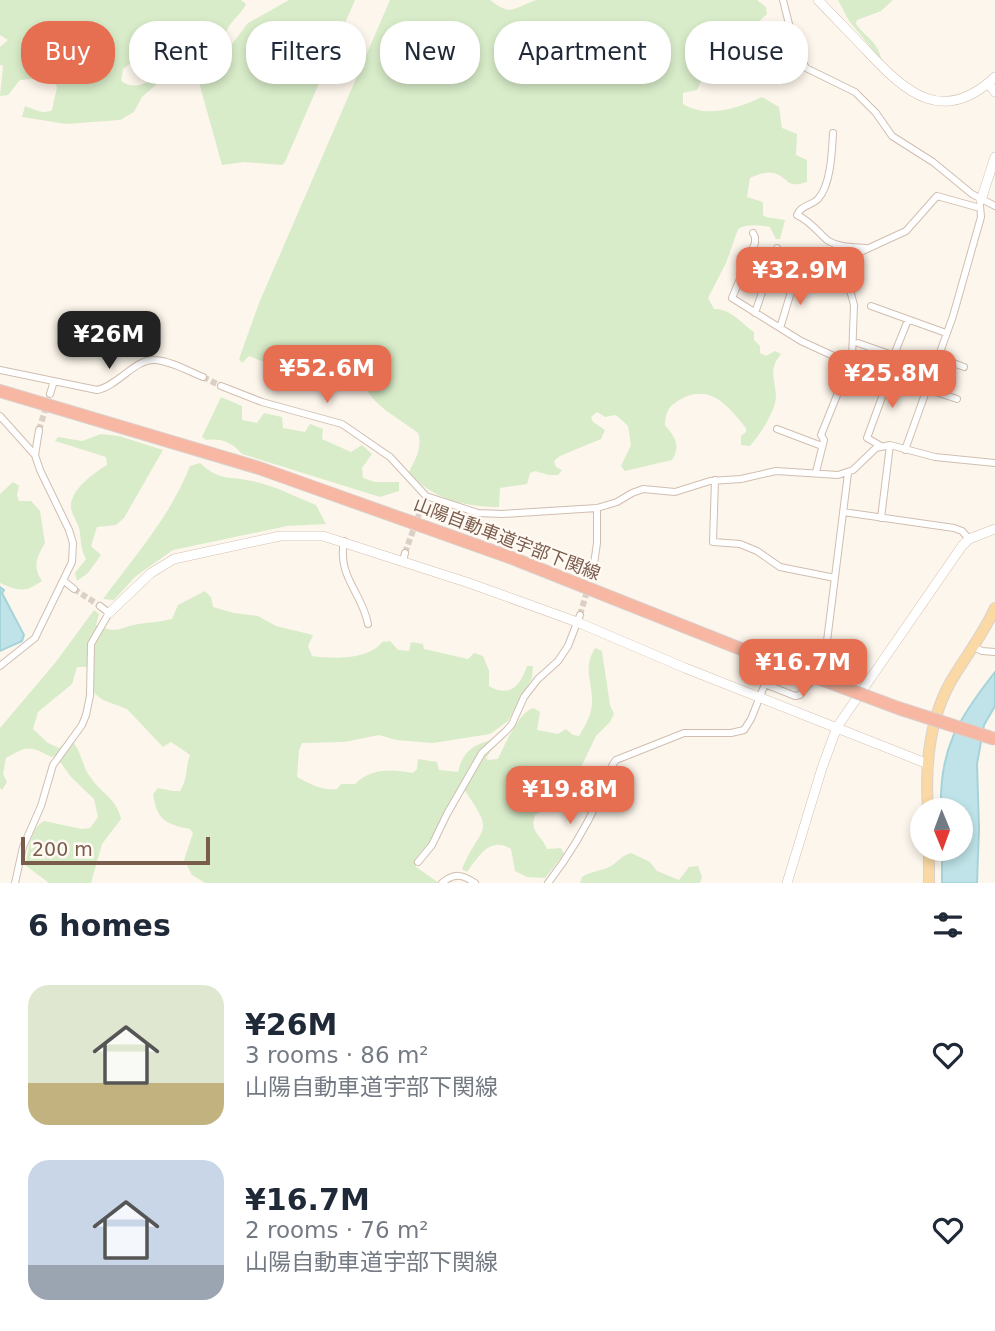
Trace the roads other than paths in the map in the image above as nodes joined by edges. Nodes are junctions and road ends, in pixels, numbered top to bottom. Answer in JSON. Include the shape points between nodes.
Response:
{"nodes":[{"id":1,"x":783,"y":0,"type":"edge"},
{"id":2,"x":818,"y":0,"type":"edge"},
{"id":3,"x":992,"y":80,"type":"edge"},
{"id":4,"x":995,"y":92,"type":"edge"},
{"id":5,"x":833,"y":133,"type":"dead end"},
{"id":6,"x":995,"y":157,"type":"edge"},
{"id":7,"x":980,"y":204,"type":"junction"},
{"id":8,"x":995,"y":206,"type":"edge"},
{"id":9,"x":752,"y":233,"type":"dead end"},
{"id":10,"x":777,"y":248,"type":"dead end"},
{"id":11,"x":866,"y":248,"type":"junction"},
{"id":12,"x":795,"y":279,"type":"dead end"},
{"id":13,"x":871,"y":306,"type":"dead end"},
{"id":14,"x":755,"y":313,"type":"junction"},
{"id":15,"x":908,"y":320,"type":"junction"},
{"id":16,"x":780,"y":328,"type":"junction"},
{"id":17,"x":946,"y":333,"type":"junction"},
{"id":18,"x":858,"y":343,"type":"dead end"},
{"id":19,"x":894,"y":356,"type":"junction"},
{"id":20,"x":937,"y":357,"type":"junction"},
{"id":21,"x":851,"y":365,"type":"junction"},
{"id":22,"x":964,"y":367,"type":"dead end"},
{"id":23,"x":932,"y":369,"type":"junction"},
{"id":24,"x":0,"y":370,"type":"edge"},
{"id":25,"x":203,"y":377,"type":"tunnel mouth"},
{"id":26,"x":887,"y":377,"type":"junction"},
{"id":27,"x":54,"y":381,"type":"junction"},
{"id":28,"x":222,"y":386,"type":"tunnel mouth"},
{"id":29,"x":926,"y":390,"type":"junction"},
{"id":30,"x":0,"y":391,"type":"edge"},
{"id":31,"x":50,"y":394,"type":"tunnel mouth"},
{"id":32,"x":957,"y":399,"type":"dead end"},
{"id":33,"x":0,"y":416,"type":"edge"},
{"id":34,"x":777,"y":429,"type":"dead end"},
{"id":35,"x":39,"y":430,"type":"tunnel mouth"},
{"id":36,"x":890,"y":445,"type":"junction"},
{"id":37,"x":822,"y":446,"type":"junction"},
{"id":38,"x":881,"y":446,"type":"junction"},
{"id":39,"x":905,"y":450,"type":"junction"},
{"id":40,"x":35,"y":455,"type":"junction"},
{"id":41,"x":995,"y":463,"type":"edge"},
{"id":42,"x":816,"y":472,"type":"junction"},
{"id":43,"x":848,"y":473,"type":"junction"},
{"id":44,"x":715,"y":480,"type":"junction"},
{"id":45,"x":426,"y":496,"type":"junction"},
{"id":46,"x":423,"y":503,"type":"tunnel mouth"},
{"id":47,"x":597,"y":508,"type":"junction"},
{"id":48,"x":843,"y":512,"type":"junction"},
{"id":49,"x":881,"y":517,"type":"junction"},
{"id":50,"x":995,"y":529,"type":"edge"},
{"id":51,"x":970,"y":539,"type":"junction"},
{"id":52,"x":344,"y":541,"type":"junction"},
{"id":53,"x":593,"y":571,"type":"tunnel mouth"},
{"id":54,"x":835,"y":578,"type":"junction"},
{"id":55,"x":64,"y":581,"type":"junction"},
{"id":56,"x":74,"y":589,"type":"tunnel mouth"},
{"id":57,"x":100,"y":606,"type":"tunnel mouth"},
{"id":58,"x":995,"y":608,"type":"edge"},
{"id":59,"x":108,"y":613,"type":"junction"},
{"id":60,"x":579,"y":618,"type":"junction"},
{"id":61,"x":368,"y":624,"type":"dead end"},
{"id":62,"x":974,"y":647,"type":"junction"},
{"id":63,"x":995,"y":652,"type":"edge"},
{"id":64,"x":0,"y":666,"type":"edge"},
{"id":65,"x":759,"y":698,"type":"junction"},
{"id":66,"x":837,"y":727,"type":"junction"},
{"id":67,"x":995,"y":739,"type":"edge"},
{"id":68,"x":928,"y":764,"type":"junction"},
{"id":69,"x":928,"y":798,"type":"edge"},
{"id":70,"x":929,"y":861,"type":"edge"},
{"id":71,"x":418,"y":862,"type":"dead end"},
{"id":72,"x":15,"y":883,"type":"edge"},
{"id":73,"x":442,"y":883,"type":"edge"},
{"id":74,"x":474,"y":883,"type":"edge"},
{"id":75,"x":548,"y":883,"type":"edge"},
{"id":76,"x":787,"y":883,"type":"edge"},
{"id":77,"x":929,"y":883,"type":"edge"}],
"edges":[{"from":1,"to":7,"type":"street","via":[[795,48],[806,68],[855,92],[892,136],[943,169]]},
{"from":2,"to":3,"type":"street","via":[[912,93],[948,100],[972,94]]},
{"from":3,"to":4,"type":"street"},
{"from":5,"to":11,"type":"street","via":[[832,158],[821,196],[800,208],[797,215],[827,239],[844,247]]},
{"from":6,"to":7,"type":"street"},
{"from":7,"to":8,"type":"street"},
{"from":7,"to":11,"type":"street","via":[[937,196],[906,231]]},
{"from":7,"to":17,"type":"street","via":[[976,236]]},
{"from":9,"to":14,"type":"street","via":[[755,243],[732,298]]},
{"from":10,"to":14,"type":"street"},
{"from":11,"to":21,"type":"street","via":[[847,261],[845,268],[854,305]]},
{"from":12,"to":16,"type":"street"},
{"from":13,"to":15,"type":"street"},
{"from":14,"to":16,"type":"street"},
{"from":15,"to":17,"type":"street"},
{"from":15,"to":19,"type":"street"},
{"from":16,"to":21,"type":"street"},
{"from":17,"to":20,"type":"street"},
{"from":18,"to":19,"type":"street"},
{"from":19,"to":23,"type":"street"},
{"from":19,"to":26,"type":"street"},
{"from":20,"to":22,"type":"street"},
{"from":20,"to":23,"type":"street"},
{"from":21,"to":26,"type":"street"},
{"from":21,"to":37,"type":"street","via":[[821,435]]},
{"from":23,"to":29,"type":"street"},
{"from":24,"to":27,"type":"street"},
{"from":25,"to":27,"type":"street","via":[[154,359],[141,362],[113,385],[97,390]]},
{"from":26,"to":29,"type":"street"},
{"from":26,"to":38,"type":"street","via":[[867,438]]},
{"from":27,"to":31,"type":"street"},
{"from":28,"to":45,"type":"street","via":[[352,429],[390,457]]},
{"from":29,"to":32,"type":"street"},
{"from":29,"to":39,"type":"street"},
{"from":30,"to":67,"type":"highway","name":"山陽自動車道宇部下関線","bridge":true,"via":[[259,468],[500,554],[898,708]]},
{"from":33,"to":40,"type":"street"},
{"from":34,"to":37,"type":"street"},
{"from":35,"to":40,"type":"street"},
{"from":36,"to":38,"type":"street"},
{"from":36,"to":39,"type":"street"},
{"from":36,"to":49,"type":"street"},
{"from":37,"to":42,"type":"street"},
{"from":38,"to":43,"type":"street"},
{"from":39,"to":41,"type":"street"},
{"from":40,"to":55,"type":"street","via":[[73,543]]},
{"from":42,"to":43,"type":"street"},
{"from":42,"to":44,"type":"street","via":[[776,471]]},
{"from":43,"to":48,"type":"street"},
{"from":44,"to":47,"type":"street","via":[[675,492],[643,489]]},
{"from":44,"to":54,"type":"street","via":[[713,542],[740,544],[780,567]]},
{"from":45,"to":46,"type":"street"},
{"from":45,"to":47,"type":"street","via":[[490,514]]},
{"from":47,"to":53,"type":"street"},
{"from":48,"to":49,"type":"street"},
{"from":48,"to":54,"type":"street"},
{"from":49,"to":51,"type":"street","via":[[954,528]]},
{"from":50,"to":51,"type":"street"},
{"from":51,"to":66,"type":"street"},
{"from":52,"to":59,"type":"street","via":[[304,534],[280,536],[174,559],[150,573]]},
{"from":52,"to":60,"type":"street"},
{"from":52,"to":61,"type":"street","via":[[342,563]]},
{"from":54,"to":65,"type":"street","via":[[824,665],[800,695],[765,684]]},
{"from":55,"to":56,"type":"street"},
{"from":55,"to":64,"type":"street","via":[[35,638]]},
{"from":57,"to":59,"type":"street"},
{"from":58,"to":62,"type":"main road"},
{"from":59,"to":72,"type":"street","via":[[91,644],[86,715],[53,765]]},
{"from":60,"to":65,"type":"street"},
{"from":60,"to":71,"type":"street","via":[[558,662],[538,678],[512,724],[482,753]]},
{"from":62,"to":63,"type":"street"},
{"from":62,"to":68,"type":"main road","via":[[944,695]]},
{"from":65,"to":66,"type":"street"},
{"from":65,"to":75,"type":"street","via":[[744,730],[684,733],[615,760],[581,835]]},
{"from":66,"to":68,"type":"street"},
{"from":66,"to":76,"type":"street"},
{"from":68,"to":69,"type":"main road"},
{"from":70,"to":77,"type":"main road"},
{"from":73,"to":74,"type":"street","via":[[459,875]]}]}
